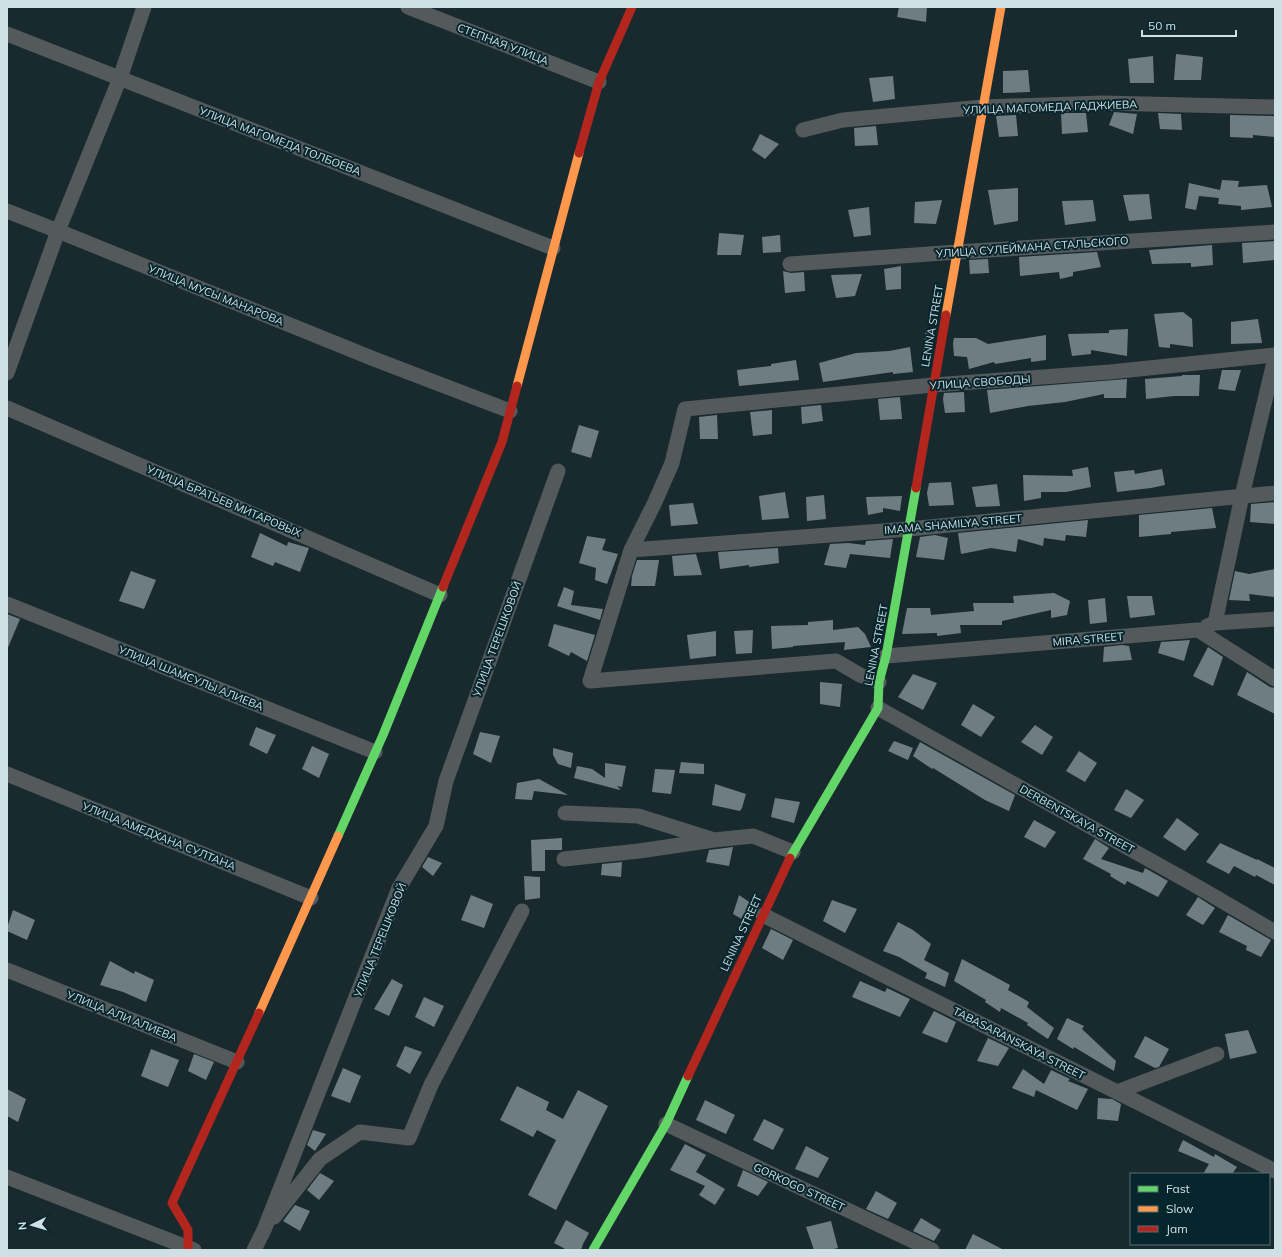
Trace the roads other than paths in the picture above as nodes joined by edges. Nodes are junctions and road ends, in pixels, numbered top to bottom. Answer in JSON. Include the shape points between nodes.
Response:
{"nodes":[{"id":1,"x":144,"y":7,"type":"edge"},
{"id":2,"x":408,"y":7,"type":"edge"},
{"id":3,"x":632,"y":7,"type":"edge"},
{"id":4,"x":1001,"y":7,"type":"edge"},
{"id":5,"x":7,"y":34,"type":"edge"},
{"id":6,"x":120,"y":78,"type":"junction"},
{"id":7,"x":599,"y":82,"type":"junction"},
{"id":8,"x":983,"y":106,"type":"junction"},
{"id":9,"x":1275,"y":107,"type":"edge"},
{"id":10,"x":803,"y":130,"type":"dead end"},
{"id":11,"x":7,"y":211,"type":"edge"},
{"id":12,"x":58,"y":230,"type":"junction"},
{"id":13,"x":1275,"y":232,"type":"edge"},
{"id":14,"x":553,"y":248,"type":"junction"},
{"id":15,"x":957,"y":252,"type":"junction"},
{"id":16,"x":790,"y":264,"type":"dead end"},
{"id":17,"x":1275,"y":356,"type":"edge"},
{"id":18,"x":7,"y":373,"type":"edge"},
{"id":19,"x":933,"y":385,"type":"junction"},
{"id":20,"x":7,"y":408,"type":"edge"},
{"id":21,"x":510,"y":411,"type":"junction"},
{"id":22,"x":558,"y":471,"type":"dead end"},
{"id":23,"x":1275,"y":493,"type":"edge"},
{"id":24,"x":1242,"y":496,"type":"junction"},
{"id":25,"x":909,"y":529,"type":"junction"},
{"id":26,"x":631,"y":550,"type":"junction"},
{"id":27,"x":440,"y":595,"type":"junction"},
{"id":28,"x":7,"y":604,"type":"edge"},
{"id":29,"x":1275,"y":619,"type":"edge"},
{"id":30,"x":1215,"y":623,"type":"junction"},
{"id":31,"x":1198,"y":630,"type":"junction"},
{"id":32,"x":886,"y":656,"type":"junction"},
{"id":33,"x":1275,"y":679,"type":"edge"},
{"id":34,"x":879,"y":682,"type":"junction"},
{"id":35,"x":878,"y":708,"type":"junction"},
{"id":36,"x":375,"y":752,"type":"junction"},
{"id":37,"x":7,"y":774,"type":"edge"},
{"id":38,"x":565,"y":813,"type":"dead end"},
{"id":39,"x":714,"y":840,"type":"junction"},
{"id":40,"x":793,"y":852,"type":"junction"},
{"id":41,"x":564,"y":859,"type":"dead end"},
{"id":42,"x":311,"y":898,"type":"junction"},
{"id":43,"x":522,"y":911,"type":"dead end"},
{"id":44,"x":762,"y":915,"type":"junction"},
{"id":45,"x":1275,"y":932,"type":"edge"},
{"id":46,"x":7,"y":970,"type":"edge"},
{"id":47,"x":1217,"y":1054,"type":"dead end"},
{"id":48,"x":237,"y":1062,"type":"junction"},
{"id":49,"x":1117,"y":1092,"type":"junction"},
{"id":50,"x":666,"y":1124,"type":"junction"},
{"id":51,"x":1275,"y":1171,"type":"edge"},
{"id":52,"x":7,"y":1177,"type":"edge"},
{"id":53,"x":264,"y":1230,"type":"junction"},
{"id":54,"x":191,"y":1249,"type":"edge"},
{"id":55,"x":254,"y":1250,"type":"edge"},
{"id":56,"x":594,"y":1250,"type":"edge"},
{"id":57,"x":932,"y":1250,"type":"edge"}],
"edges":[{"from":1,"to":6,"type":"street"},
{"from":2,"to":7,"type":"street","name":"СТЕПНАЯ УЛИЦА"},
{"from":3,"to":7,"type":"street"},
{"from":4,"to":8,"type":"street","name":"LENINA STREET"},
{"from":5,"to":6,"type":"street","name":"УЛИЦА МАГОМЕДА ТОЛБОЕВА"},
{"from":6,"to":12,"type":"street"},
{"from":6,"to":14,"type":"street","name":"УЛИЦА МАГОМЕДА ТОЛБОЕВА"},
{"from":7,"to":14,"type":"street"},
{"from":8,"to":9,"type":"street","name":"УЛИЦА МАГОМЕДА ГАДЖИЕВА","via":[[1103,103]]},
{"from":8,"to":10,"type":"street","name":"УЛИЦА МАГОМЕДА ГАДЖИЕВА","via":[[843,120]]},
{"from":8,"to":15,"type":"street","name":"LENINA STREET"},
{"from":11,"to":12,"type":"street","name":"УЛИЦА МУСЫ МАНАРОВА"},
{"from":12,"to":18,"type":"street"},
{"from":12,"to":21,"type":"street","name":"УЛИЦА МУСЫ МАНАРОВА","via":[[374,359]]},
{"from":13,"to":15,"type":"street","name":"УЛИЦА СУЛЕЙМАНА СТАЛЬСКОГО"},
{"from":14,"to":21,"type":"street"},
{"from":15,"to":16,"type":"street","name":"УЛИЦА СУЛЕЙМАНА СТАЛЬСКОГО"},
{"from":15,"to":19,"type":"street","name":"LENINA STREET"},
{"from":17,"to":19,"type":"street","name":"УЛИЦА СВОБОДЫ","via":[[1110,372]]},
{"from":17,"to":24,"type":"street"},
{"from":19,"to":25,"type":"street","name":"LENINA STREET"},
{"from":19,"to":26,"type":"street","name":"УЛИЦА СВОБОДЫ","via":[[685,409],[672,463]]},
{"from":20,"to":27,"type":"street","name":"УЛИЦА БРАТЬЕВ МИТАРОВЫХ"},
{"from":21,"to":27,"type":"street","via":[[502,442]]},
{"from":22,"to":53,"type":"street","name":"УЛИЦА ТЕРЕШКОВОЙ","via":[[446,781],[436,826],[399,888]]},
{"from":23,"to":24,"type":"street","name":"IMAMA SHAMILYA STREET"},
{"from":24,"to":25,"type":"street","name":"IMAMA SHAMILYA STREET"},
{"from":24,"to":30,"type":"street"},
{"from":25,"to":26,"type":"street","name":"IMAMA SHAMILYA STREET"},
{"from":25,"to":32,"type":"street","name":"LENINA STREET"},
{"from":26,"to":34,"type":"street","via":[[590,681],[836,662]]},
{"from":27,"to":36,"type":"street"},
{"from":28,"to":36,"type":"street","name":"УЛИЦА ШАМСУЛЫ АЛИЕВА"},
{"from":29,"to":30,"type":"street","name":"MIRA STREET"},
{"from":30,"to":31,"type":"street","name":"MIRA STREET"},
{"from":31,"to":32,"type":"street","name":"MIRA STREET"},
{"from":31,"to":33,"type":"street"},
{"from":32,"to":34,"type":"street","name":"LENINA STREET"},
{"from":34,"to":35,"type":"street","name":"LENINA STREET"},
{"from":35,"to":40,"type":"street","name":"LENINA STREET"},
{"from":35,"to":45,"type":"street","name":"DERBENTSKAYA STREET"},
{"from":36,"to":42,"type":"street"},
{"from":37,"to":42,"type":"street","name":"УЛИЦА АМЕДХАНА СУЛТАНА"},
{"from":38,"to":39,"type":"street","via":[[638,816]]},
{"from":39,"to":40,"type":"street","via":[[753,836]]},
{"from":39,"to":41,"type":"street"},
{"from":40,"to":44,"type":"street","name":"LENINA STREET"},
{"from":42,"to":48,"type":"street"},
{"from":43,"to":53,"type":"street","via":[[431,1085],[409,1138],[360,1132],[320,1158]]},
{"from":44,"to":49,"type":"street","name":"TABASARANSKAYA STREET"},
{"from":44,"to":50,"type":"street","name":"LENINA STREET"},
{"from":46,"to":48,"type":"street","name":"УЛИЦА АЛИ АЛИЕВА"},
{"from":47,"to":49,"type":"street"},
{"from":48,"to":54,"type":"street","via":[[172,1203],[188,1230]]},
{"from":49,"to":51,"type":"street","name":"TABASARANSKAYA STREET"},
{"from":50,"to":56,"type":"street","name":"LENINA STREET"},
{"from":50,"to":57,"type":"street","name":"GORKOGO STREET"},
{"from":52,"to":54,"type":"street"},
{"from":53,"to":55,"type":"street","name":"УЛИЦА ТЕРЕШКОВОЙ"}]}
